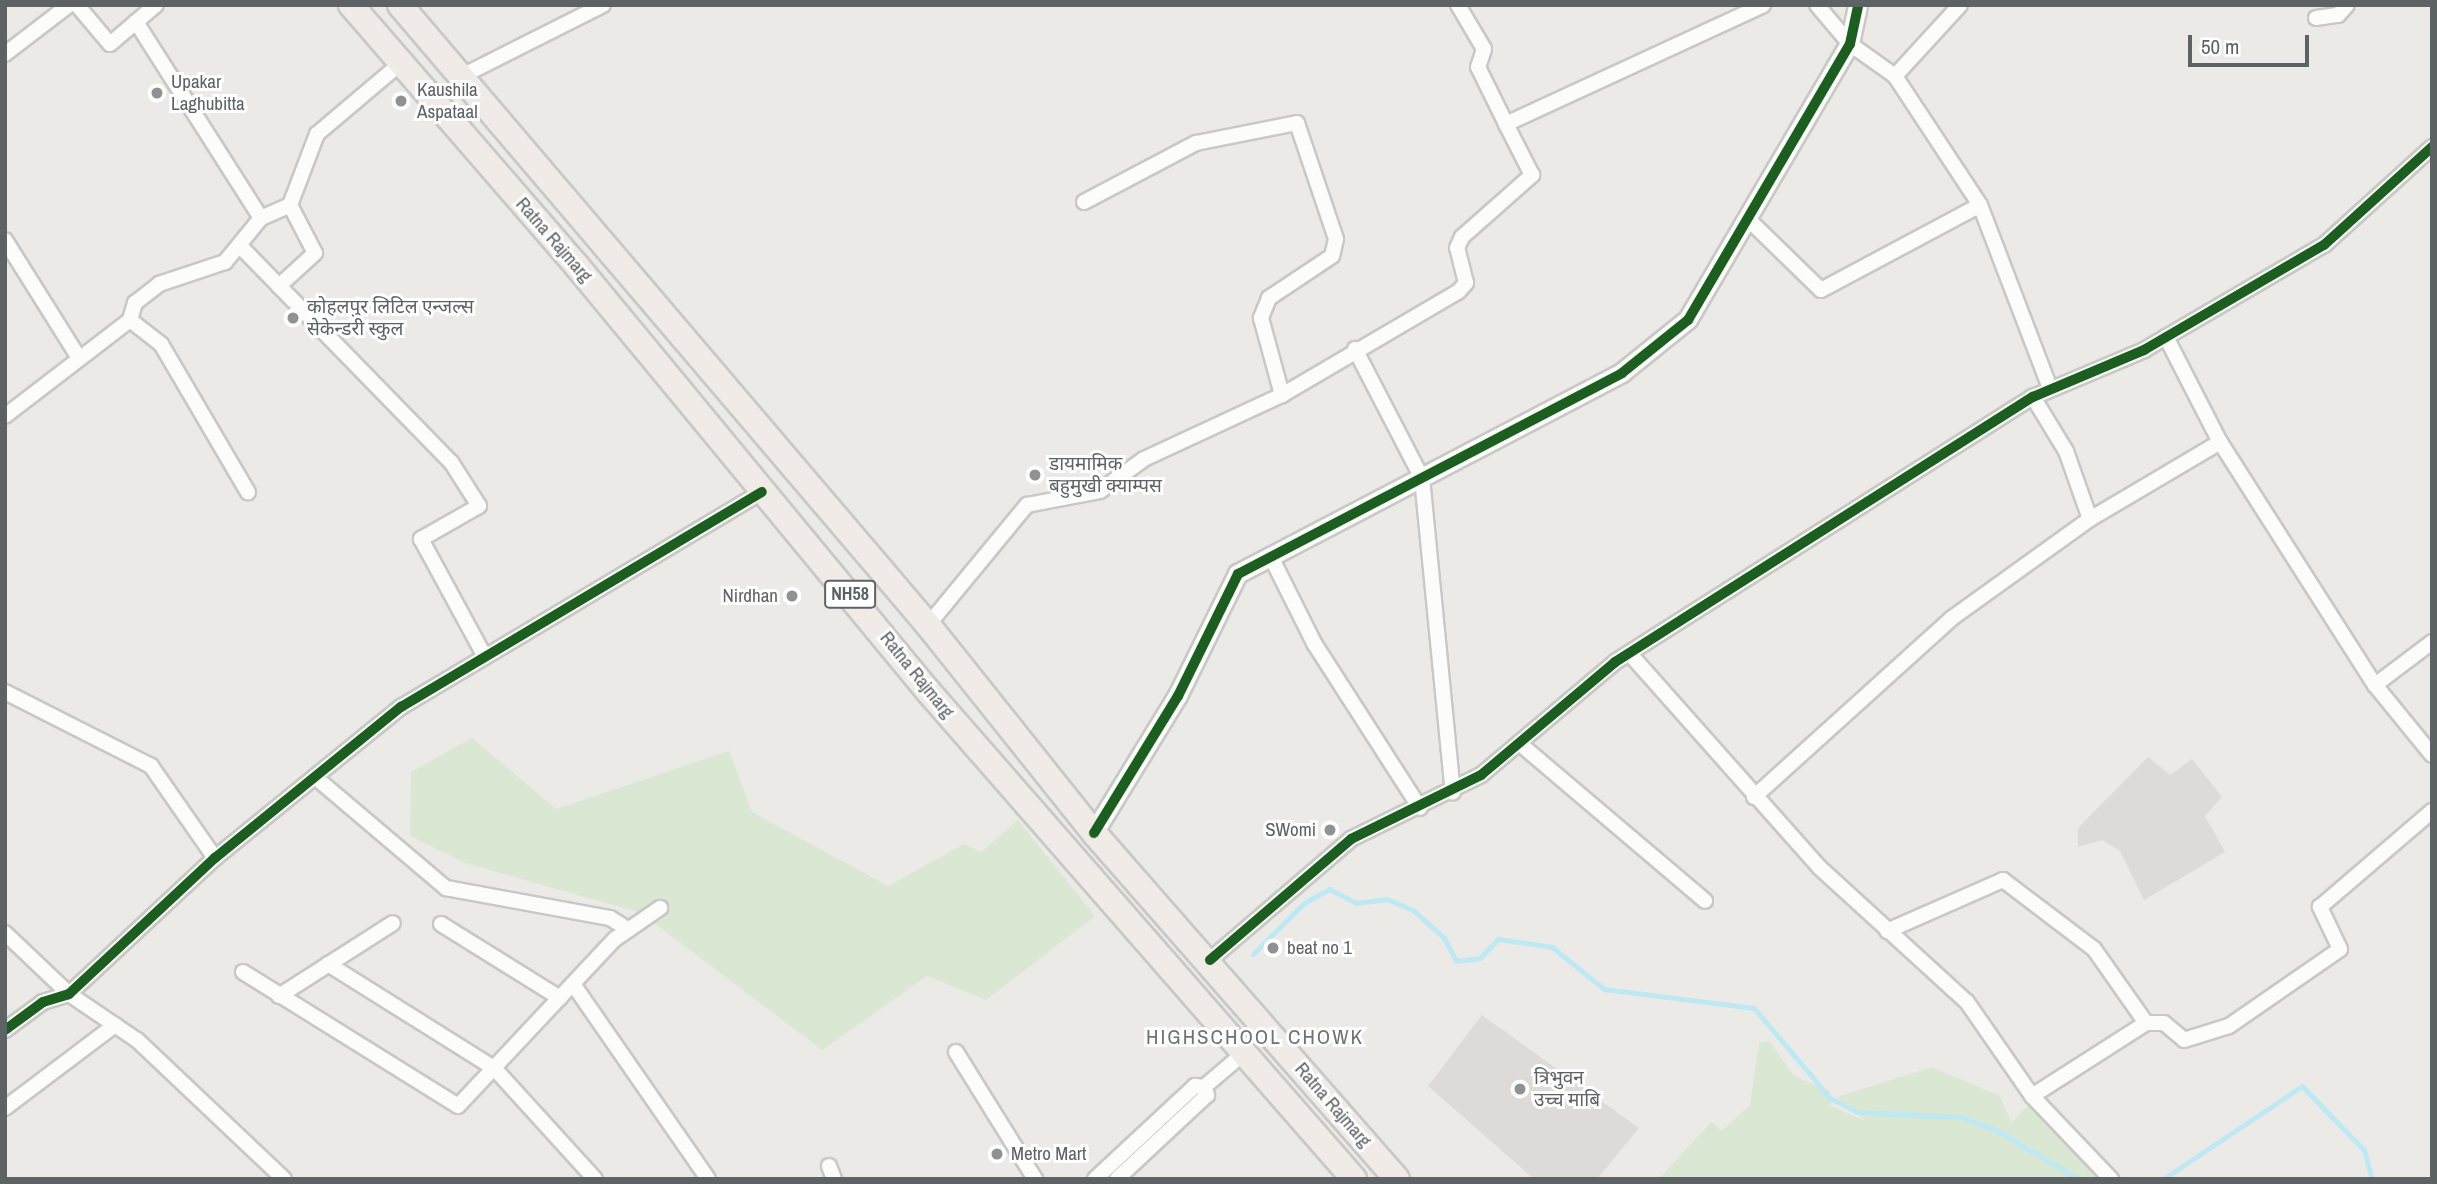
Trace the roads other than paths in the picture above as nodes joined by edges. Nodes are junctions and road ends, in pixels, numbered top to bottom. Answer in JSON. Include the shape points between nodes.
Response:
{"nodes":[{"id":1,"x":69,"y":5,"type":"edge"},
{"id":2,"x":77,"y":5,"type":"edge"},
{"id":3,"x":156,"y":5,"type":"edge"},
{"id":4,"x":351,"y":5,"type":"edge"},
{"id":5,"x":400,"y":5,"type":"edge"},
{"id":6,"x":603,"y":5,"type":"edge"},
{"id":7,"x":1458,"y":5,"type":"edge"},
{"id":8,"x":1763,"y":5,"type":"edge"},
{"id":9,"x":1817,"y":5,"type":"edge"},
{"id":10,"x":1858,"y":5,"type":"edge"},
{"id":11,"x":1960,"y":5,"type":"edge"},
{"id":12,"x":2347,"y":5,"type":"edge"},
{"id":13,"x":2316,"y":18,"type":"dead end"},
{"id":14,"x":136,"y":22,"type":"junction"},
{"id":15,"x":1850,"y":44,"type":"junction"},
{"id":16,"x":5,"y":54,"type":"edge"},
{"id":17,"x":401,"y":63,"type":"junction"},
{"id":18,"x":1895,"y":76,"type":"junction"},
{"id":19,"x":460,"y":77,"type":"junction"},
{"id":20,"x":1506,"y":124,"type":"junction"},
{"id":21,"x":2432,"y":146,"type":"edge"},
{"id":22,"x":1084,"y":202,"type":"dead end"},
{"id":23,"x":290,"y":205,"type":"junction"},
{"id":24,"x":1980,"y":205,"type":"junction"},
{"id":25,"x":261,"y":218,"type":"junction"},
{"id":26,"x":1750,"y":221,"type":"junction"},
{"id":27,"x":5,"y":240,"type":"edge"},
{"id":28,"x":241,"y":247,"type":"junction"},
{"id":29,"x":279,"y":286,"type":"junction"},
{"id":30,"x":130,"y":320,"type":"junction"},
{"id":31,"x":2166,"y":337,"type":"junction"},
{"id":32,"x":1355,"y":349,"type":"junction"},
{"id":33,"x":77,"y":355,"type":"junction"},
{"id":34,"x":2050,"y":388,"type":"junction"},
{"id":35,"x":1282,"y":395,"type":"junction"},
{"id":36,"x":2033,"y":397,"type":"junction"},
{"id":37,"x":5,"y":416,"type":"edge"},
{"id":38,"x":2220,"y":442,"type":"junction"},
{"id":39,"x":1422,"y":478,"type":"junction"},
{"id":40,"x":248,"y":492,"type":"dead end"},
{"id":41,"x":761,"y":492,"type":"junction"},
{"id":42,"x":2090,"y":519,"type":"junction"},
{"id":43,"x":1272,"y":559,"type":"junction"},
{"id":44,"x":928,"y":625,"type":"junction"},
{"id":45,"x":2432,"y":642,"type":"edge"},
{"id":46,"x":1630,"y":654,"type":"junction"},
{"id":47,"x":485,"y":657,"type":"junction"},
{"id":48,"x":2375,"y":685,"type":"junction"},
{"id":49,"x":5,"y":692,"type":"edge"},
{"id":50,"x":1519,"y":743,"type":"junction"},
{"id":51,"x":2432,"y":755,"type":"edge"},
{"id":52,"x":315,"y":778,"type":"junction"},
{"id":53,"x":1453,"y":792,"type":"junction"},
{"id":54,"x":1754,"y":797,"type":"junction"},
{"id":55,"x":1420,"y":808,"type":"junction"},
{"id":56,"x":2432,"y":811,"type":"edge"},
{"id":57,"x":1094,"y":833,"type":"junction"},
{"id":58,"x":215,"y":858,"type":"junction"},
{"id":59,"x":1706,"y":901,"type":"dead end"},
{"id":60,"x":660,"y":908,"type":"dead end"},
{"id":61,"x":393,"y":923,"type":"dead end"},
{"id":62,"x":441,"y":924,"type":"dead end"},
{"id":63,"x":629,"y":930,"type":"junction"},
{"id":64,"x":1887,"y":931,"type":"junction"},
{"id":65,"x":5,"y":933,"type":"edge"},
{"id":66,"x":1209,"y":960,"type":"junction"},
{"id":67,"x":328,"y":964,"type":"junction"},
{"id":68,"x":243,"y":972,"type":"dead end"},
{"id":69,"x":573,"y":984,"type":"junction"},
{"id":70,"x":69,"y":994,"type":"junction"},
{"id":71,"x":279,"y":996,"type":"junction"},
{"id":72,"x":560,"y":998,"type":"junction"},
{"id":73,"x":2146,"y":1023,"type":"junction"},
{"id":74,"x":115,"y":1025,"type":"junction"},
{"id":75,"x":5,"y":1030,"type":"edge"},
{"id":76,"x":956,"y":1052,"type":"dead end"},
{"id":77,"x":1244,"y":1052,"type":"junction"},
{"id":78,"x":494,"y":1068,"type":"junction"},
{"id":79,"x":1200,"y":1091,"type":"junction"},
{"id":80,"x":2032,"y":1096,"type":"junction"},
{"id":81,"x":5,"y":1108,"type":"edge"},
{"id":82,"x":284,"y":1179,"type":"edge"},
{"id":83,"x":595,"y":1179,"type":"edge"},
{"id":84,"x":708,"y":1179,"type":"edge"},
{"id":85,"x":1035,"y":1179,"type":"edge"},
{"id":86,"x":1095,"y":1179,"type":"edge"},
{"id":87,"x":1117,"y":1179,"type":"edge"},
{"id":88,"x":1354,"y":1179,"type":"edge"},
{"id":89,"x":1396,"y":1179,"type":"edge"},
{"id":90,"x":2111,"y":1179,"type":"edge"}],
"edges":[{"from":1,"to":16,"type":"street"},
{"from":2,"to":14,"type":"street","via":[[110,44]]},
{"from":3,"to":14,"type":"street"},
{"from":4,"to":17,"type":"highway","name":"Ratna Rajmarg","number":"NH58"},
{"from":5,"to":19,"type":"highway","name":"Ratna Rajmarg","number":"NH58"},
{"from":6,"to":19,"type":"street"},
{"from":7,"to":20,"type":"street","via":[[1484,49],[1478,67]]},
{"from":8,"to":20,"type":"street"},
{"from":9,"to":15,"type":"street"},
{"from":10,"to":15,"type":"street"},
{"from":11,"to":18,"type":"street"},
{"from":12,"to":13,"type":"street","via":[[2338,15]]},
{"from":14,"to":25,"type":"street"},
{"from":15,"to":18,"type":"street"},
{"from":15,"to":26,"type":"street"},
{"from":17,"to":23,"type":"street","via":[[317,134]]},
{"from":17,"to":41,"type":"highway","name":"Ratna Rajmarg","number":"NH58"},
{"from":18,"to":24,"type":"street"},
{"from":19,"to":44,"type":"highway","name":"Ratna Rajmarg","number":"NH58"},
{"from":20,"to":32,"type":"street","via":[[1532,175],[1462,237],[1457,248],[1466,283]]},
{"from":21,"to":31,"type":"street","via":[[2324,245]]},
{"from":22,"to":35,"type":"street","via":[[1196,144],[1297,123],[1336,239],[1332,256],[1269,298],[1261,318]]},
{"from":23,"to":25,"type":"street"},
{"from":23,"to":29,"type":"street","via":[[315,253]]},
{"from":24,"to":26,"type":"street","via":[[1821,290]]},
{"from":24,"to":34,"type":"street"},
{"from":25,"to":28,"type":"street"},
{"from":26,"to":39,"type":"street","via":[[1688,320],[1631,365]]},
{"from":27,"to":33,"type":"street"},
{"from":28,"to":29,"type":"street"},
{"from":28,"to":30,"type":"street","via":[[225,262],[159,284],[135,303]]},
{"from":29,"to":47,"type":"street","via":[[451,462],[479,506],[421,539]]},
{"from":30,"to":33,"type":"street"},
{"from":30,"to":40,"type":"street","via":[[161,344]]},
{"from":31,"to":34,"type":"street"},
{"from":31,"to":38,"type":"street"},
{"from":32,"to":35,"type":"street"},
{"from":32,"to":39,"type":"street"},
{"from":33,"to":37,"type":"street"},
{"from":34,"to":36,"type":"street"},
{"from":35,"to":44,"type":"street","via":[[1144,459],[1100,491],[1027,505]]},
{"from":36,"to":42,"type":"street","via":[[2066,451]]},
{"from":36,"to":46,"type":"street"},
{"from":38,"to":42,"type":"street"},
{"from":38,"to":48,"type":"street"},
{"from":39,"to":43,"type":"street"},
{"from":39,"to":53,"type":"street"},
{"from":41,"to":47,"type":"street"},
{"from":41,"to":77,"type":"highway","name":"Ratna Rajmarg","number":"NH58"},
{"from":42,"to":54,"type":"street","via":[[1952,618]]},
{"from":43,"to":55,"type":"street","via":[[1314,643]]},
{"from":43,"to":57,"type":"street","via":[[1238,574],[1178,695]]},
{"from":44,"to":57,"type":"highway","name":"Ratna Rajmarg","number":"NH58"},
{"from":45,"to":48,"type":"street"},
{"from":46,"to":50,"type":"street"},
{"from":46,"to":54,"type":"street"},
{"from":47,"to":52,"type":"street","via":[[401,707]]},
{"from":48,"to":51,"type":"street"},
{"from":49,"to":58,"type":"street","via":[[151,766]]},
{"from":50,"to":53,"type":"street"},
{"from":50,"to":59,"type":"street"},
{"from":52,"to":58,"type":"street"},
{"from":52,"to":63,"type":"street","via":[[446,888],[610,918]]},
{"from":53,"to":55,"type":"street"},
{"from":54,"to":64,"type":"street"},
{"from":55,"to":66,"type":"street","via":[[1351,839]]},
{"from":56,"to":73,"type":"street","via":[[2320,908],[2340,949],[2228,1026],[2185,1040],[2164,1023]]},
{"from":57,"to":66,"type":"highway","name":"Ratna Rajmarg","number":"NH58"},
{"from":58,"to":70,"type":"street"},
{"from":60,"to":63,"type":"street"},
{"from":61,"to":67,"type":"street"},
{"from":62,"to":72,"type":"street"},
{"from":63,"to":69,"type":"street"},
{"from":64,"to":73,"type":"street","via":[[2003,880],[2094,949]]},
{"from":64,"to":80,"type":"street","via":[[1967,1002]]},
{"from":65,"to":70,"type":"street"},
{"from":66,"to":89,"type":"highway","name":"Ratna Rajmarg","number":"NH58"},
{"from":67,"to":71,"type":"street"},
{"from":67,"to":78,"type":"street"},
{"from":68,"to":71,"type":"street"},
{"from":69,"to":72,"type":"street"},
{"from":69,"to":84,"type":"street"},
{"from":70,"to":74,"type":"street"},
{"from":70,"to":75,"type":"street","via":[[43,1002]]},
{"from":71,"to":78,"type":"street","via":[[458,1106]]},
{"from":72,"to":78,"type":"street"},
{"from":73,"to":80,"type":"street"},
{"from":74,"to":81,"type":"street"},
{"from":74,"to":82,"type":"street"},
{"from":76,"to":85,"type":"street"},
{"from":77,"to":79,"type":"street"},
{"from":77,"to":88,"type":"highway","name":"Ratna Rajmarg","number":"NH58"},
{"from":78,"to":83,"type":"street"},
{"from":79,"to":86,"type":"street"},
{"from":79,"to":87,"type":"street"},
{"from":80,"to":90,"type":"street"}]}
